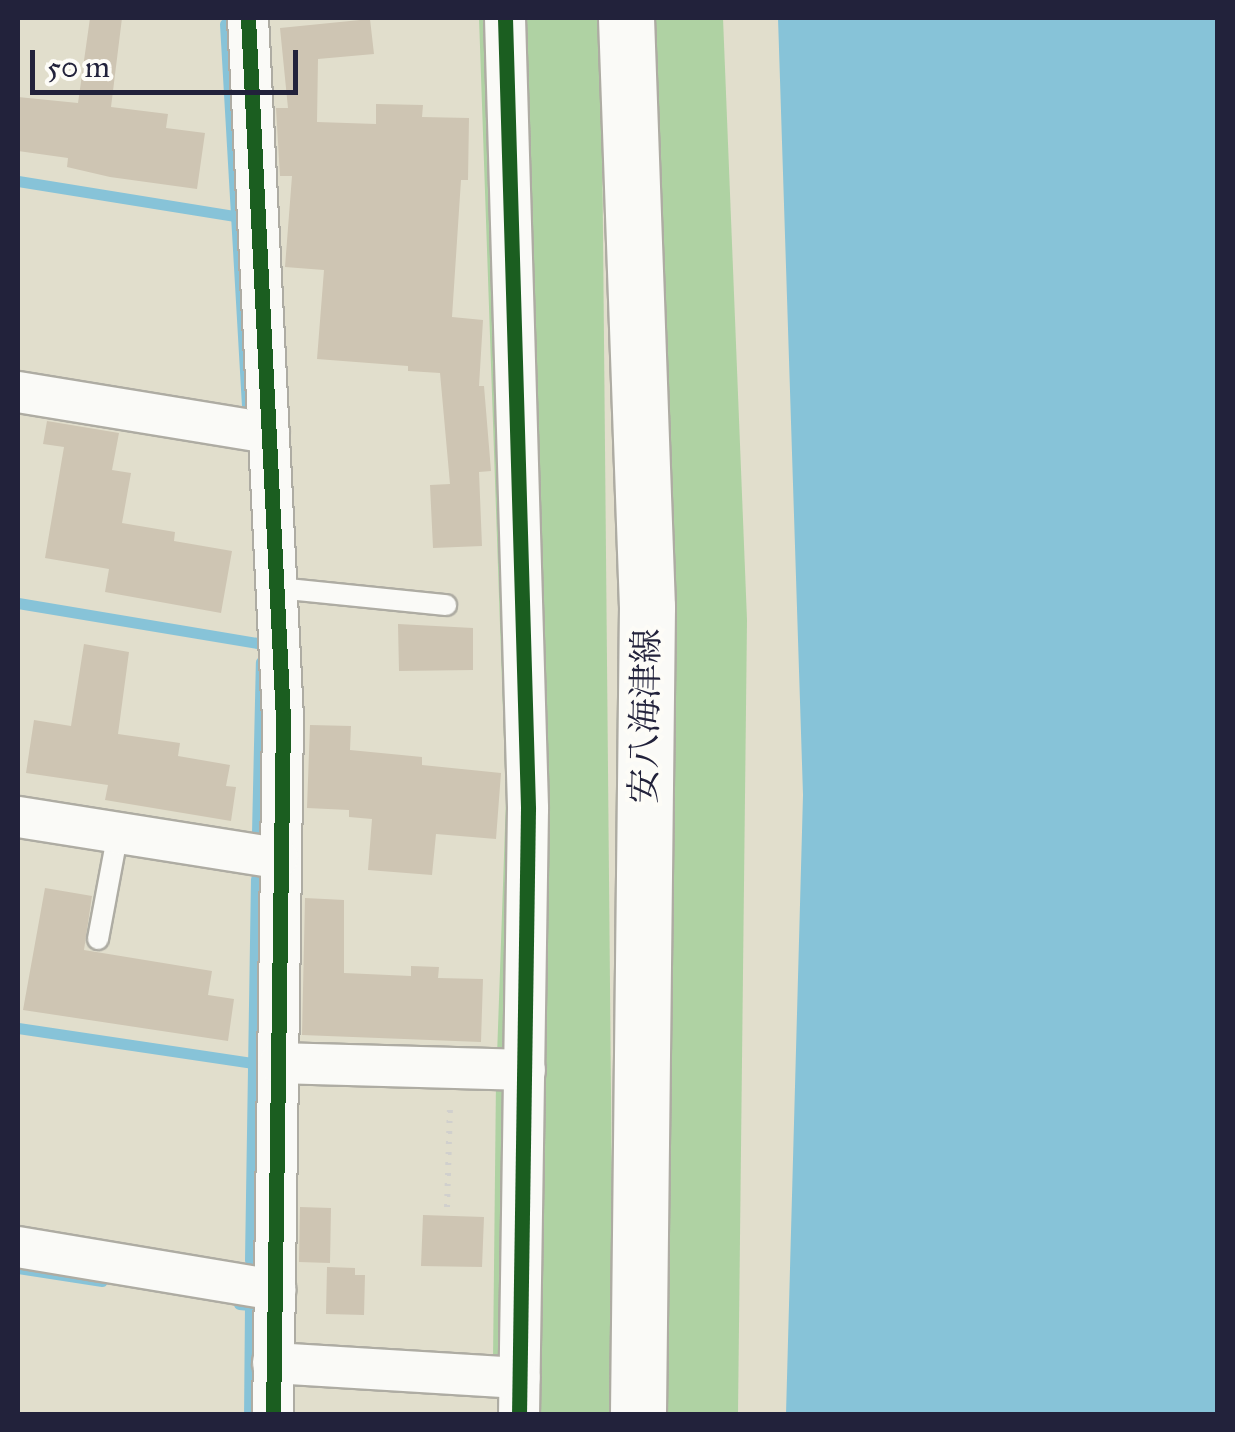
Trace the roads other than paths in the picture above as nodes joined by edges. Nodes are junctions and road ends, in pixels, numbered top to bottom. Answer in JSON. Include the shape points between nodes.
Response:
{"nodes":[{"id":1,"x":248,"y":18,"type":"edge"},
{"id":2,"x":505,"y":18,"type":"edge"},
{"id":3,"x":626,"y":18,"type":"edge"},
{"id":4,"x":18,"y":392,"type":"edge"},
{"id":5,"x":270,"y":434,"type":"junction"},
{"id":6,"x":278,"y":588,"type":"junction"},
{"id":7,"x":446,"y":605,"type":"dead end"},
{"id":8,"x":18,"y":816,"type":"edge"},
{"id":9,"x":118,"y":832,"type":"junction"},
{"id":10,"x":278,"y":858,"type":"junction"},
{"id":11,"x":98,"y":939,"type":"dead end"},
{"id":12,"x":279,"y":1063,"type":"junction"},
{"id":13,"x":524,"y":1070,"type":"junction"},
{"id":14,"x":18,"y":1246,"type":"edge"},
{"id":15,"x":275,"y":1290,"type":"junction"},
{"id":16,"x":273,"y":1363,"type":"junction"},
{"id":17,"x":520,"y":1396,"type":"edge"},
{"id":18,"x":273,"y":1414,"type":"edge"},
{"id":19,"x":638,"y":1414,"type":"edge"}],
"edges":[{"from":1,"to":5,"type":"street"},
{"from":2,"to":13,"type":"street","via":[[525,608]]},
{"from":3,"to":19,"type":"main road","name":"安八海津線","via":[[647,606]]},
{"from":4,"to":5,"type":"street"},
{"from":5,"to":6,"type":"street"},
{"from":6,"to":7,"type":"lane"},
{"from":6,"to":10,"type":"street"},
{"from":8,"to":9,"type":"street"},
{"from":9,"to":10,"type":"street"},
{"from":9,"to":11,"type":"lane"},
{"from":10,"to":12,"type":"street"},
{"from":12,"to":13,"type":"street"},
{"from":12,"to":15,"type":"street"},
{"from":13,"to":17,"type":"street"},
{"from":14,"to":15,"type":"street"},
{"from":15,"to":16,"type":"street"},
{"from":16,"to":17,"type":"street"},
{"from":16,"to":18,"type":"street"}]}
